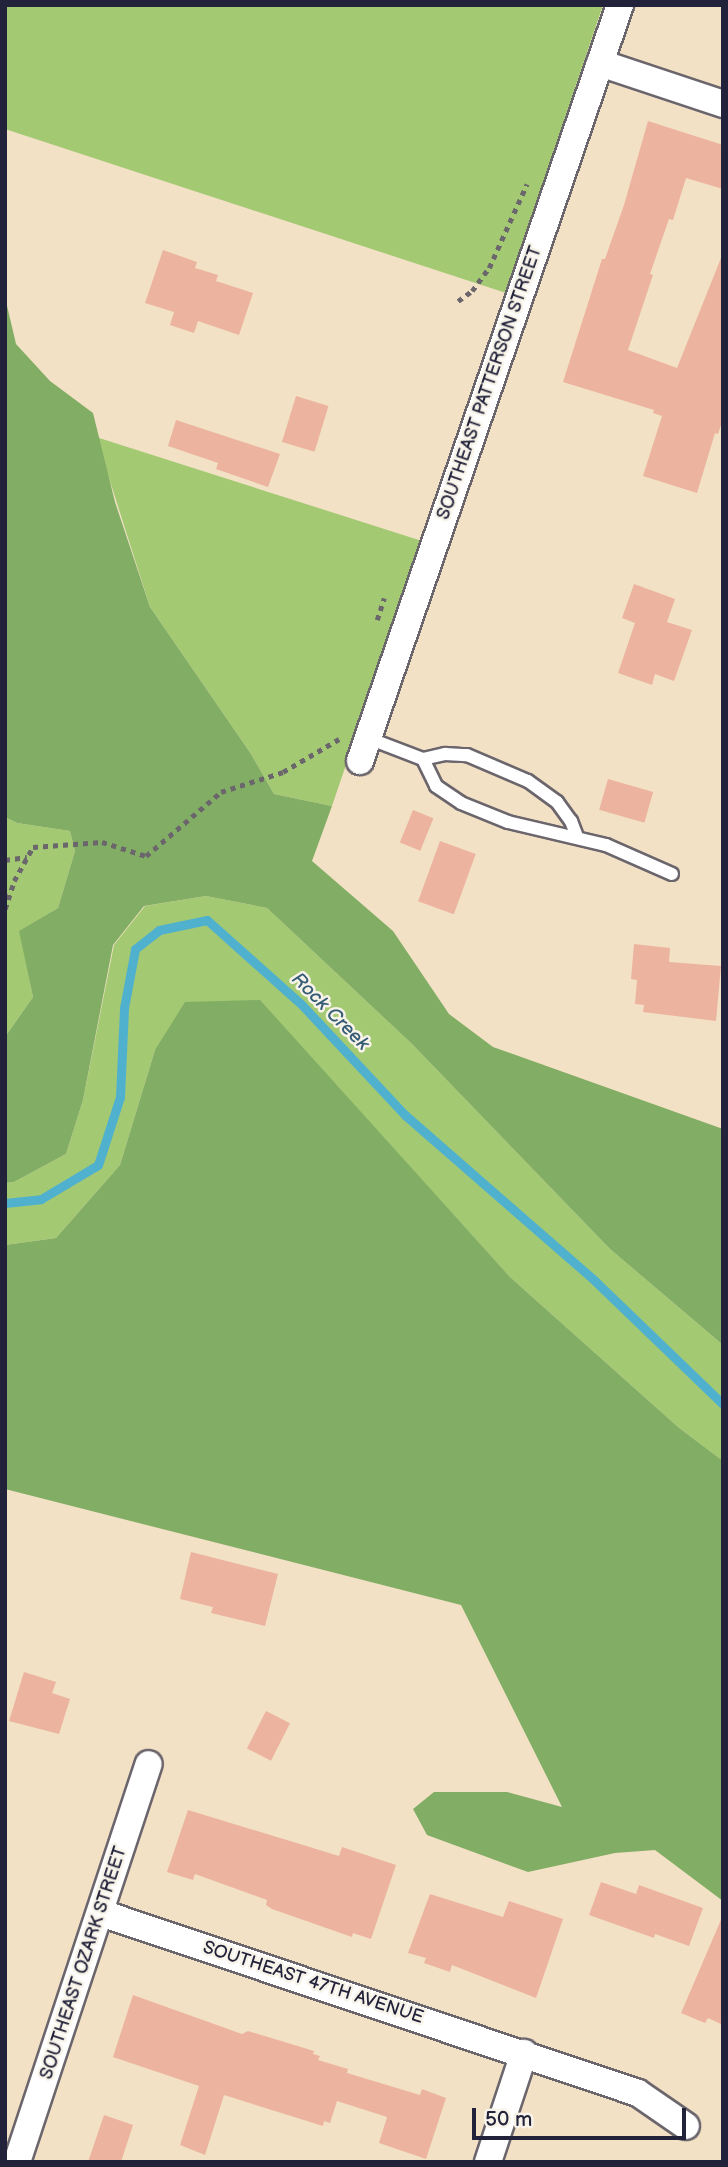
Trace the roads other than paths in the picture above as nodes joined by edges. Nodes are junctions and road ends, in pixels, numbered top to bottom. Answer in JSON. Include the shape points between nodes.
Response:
{"nodes":[{"id":1,"x":620,"y":5,"type":"edge"},
{"id":2,"x":600,"y":63,"type":"junction"},
{"id":3,"x":723,"y":104,"type":"edge"},
{"id":4,"x":358,"y":745,"type":"joint"},
{"id":5,"x":422,"y":759,"type":"junction"},
{"id":6,"x":577,"y":837,"type":"junction"},
{"id":7,"x":672,"y":874,"type":"dead end"},
{"id":8,"x":149,"y":1764,"type":"dead end"},
{"id":9,"x":101,"y":1913,"type":"junction"},
{"id":10,"x":524,"y":2053,"type":"junction"},
{"id":11,"x":686,"y":2126,"type":"dead end"},
{"id":12,"x":18,"y":2162,"type":"edge"},
{"id":13,"x":488,"y":2162,"type":"edge"}],
"edges":[{"from":1,"to":2,"type":"street","name":"SOUTHEAST PATTERSON STREET"},
{"from":2,"to":3,"type":"street"},
{"from":2,"to":4,"type":"street","name":"SOUTHEAST PATTERSON STREET"},
{"from":4,"to":5,"type":"lane"},
{"from":5,"to":6,"type":"lane","via":[[436,786],[461,803],[508,822]]},
{"from":5,"to":6,"type":"lane","via":[[467,755],[528,781],[558,802]]},
{"from":6,"to":7,"type":"lane"},
{"from":8,"to":9,"type":"street","name":"SOUTHEAST OZARK STREET"},
{"from":9,"to":10,"type":"street","name":"SOUTHEAST 47TH AVENUE"},
{"from":9,"to":12,"type":"street","name":"SOUTHEAST OZARK STREET"},
{"from":10,"to":11,"type":"street","name":"SOUTHEAST 47TH AVENUE","via":[[638,2093]]},
{"from":10,"to":13,"type":"street"}]}
